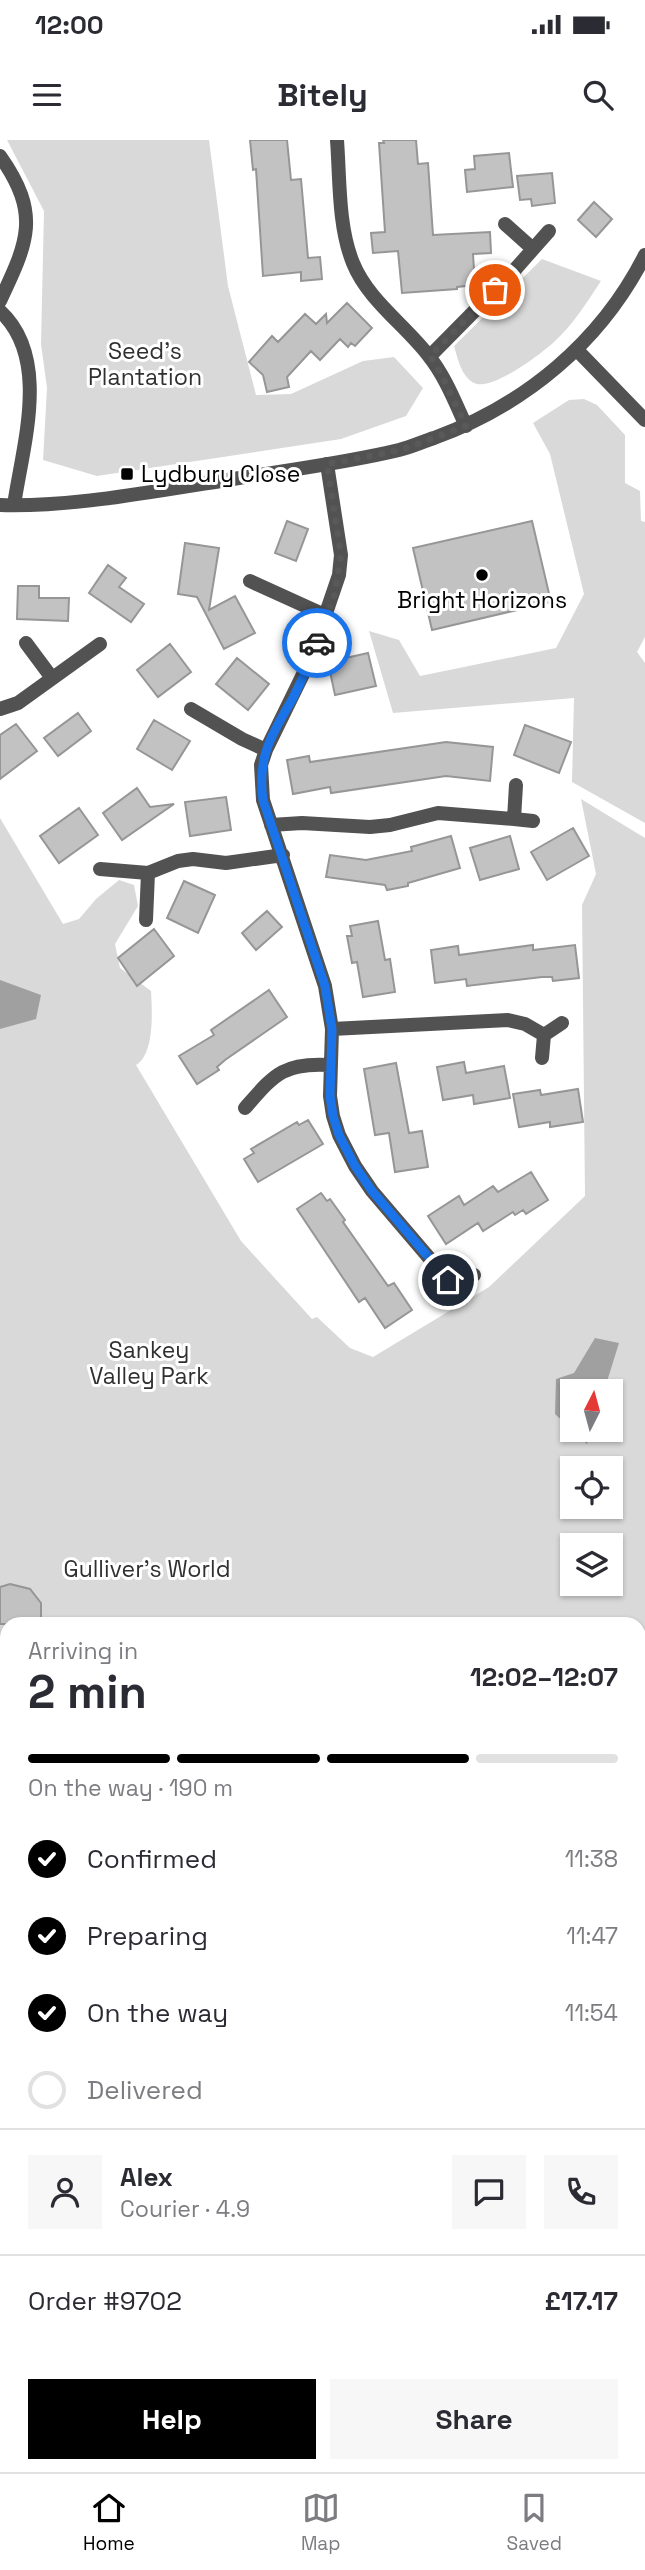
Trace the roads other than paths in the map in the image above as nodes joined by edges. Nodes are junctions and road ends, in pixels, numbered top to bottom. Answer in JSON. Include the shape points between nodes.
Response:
{"nodes":[{"id":1,"x":337,"y":140,"type":"edge"},
{"id":2,"x":0,"y":156,"type":"edge"},
{"id":3,"x":505,"y":224,"type":"dead end"},
{"id":4,"x":549,"y":231,"type":"dead end"},
{"id":5,"x":534,"y":249,"type":"junction"},
{"id":6,"x":645,"y":255,"type":"edge"},
{"id":7,"x":0,"y":301,"type":"edge"},
{"id":8,"x":0,"y":311,"type":"edge"},
{"id":9,"x":577,"y":350,"type":"junction"},
{"id":10,"x":430,"y":356,"type":"junction"},
{"id":11,"x":645,"y":420,"type":"edge"},
{"id":12,"x":466,"y":426,"type":"junction"},
{"id":13,"x":327,"y":464,"type":"junction"},
{"id":14,"x":7,"y":505,"type":"edge"},
{"id":15,"x":250,"y":581,"type":"dead end"},
{"id":16,"x":327,"y":616,"type":"junction"},
{"id":17,"x":26,"y":643,"type":"dead end"},
{"id":18,"x":100,"y":644,"type":"dead end"},
{"id":19,"x":52,"y":678,"type":"junction"},
{"id":20,"x":0,"y":709,"type":"edge"},
{"id":21,"x":191,"y":709,"type":"dead end"},
{"id":22,"x":265,"y":750,"type":"junction"},
{"id":23,"x":516,"y":785,"type":"dead end"},
{"id":24,"x":514,"y":820,"type":"junction"},
{"id":25,"x":533,"y":821,"type":"dead end"},
{"id":26,"x":271,"y":825,"type":"junction"},
{"id":27,"x":283,"y":855,"type":"junction"},
{"id":28,"x":100,"y":869,"type":"dead end"},
{"id":29,"x":148,"y":873,"type":"junction"},
{"id":30,"x":146,"y":920,"type":"dead end"},
{"id":31,"x":562,"y":1023,"type":"dead end"},
{"id":32,"x":332,"y":1029,"type":"junction"},
{"id":33,"x":544,"y":1035,"type":"junction"},
{"id":34,"x":542,"y":1058,"type":"dead end"},
{"id":35,"x":330,"y":1065,"type":"junction"},
{"id":36,"x":245,"y":1108,"type":"dead end"},
{"id":37,"x":474,"y":1275,"type":"dead end"},
{"id":38,"x":448,"y":1280,"type":"junction"},
{"id":39,"x":442,"y":1300,"type":"dead end"}],
"edges":[{"from":1,"to":10,"type":"street","via":[[352,262],[374,297]]},
{"from":2,"to":7,"type":"street","via":[[20,186],[26,232],[21,256]]},
{"from":3,"to":5,"type":"street"},
{"from":4,"to":5,"type":"street"},
{"from":5,"to":10,"type":"street"},
{"from":6,"to":9,"type":"street","via":[[621,300]]},
{"from":8,"to":14,"type":"street","via":[[20,336],[30,366],[28,409]]},
{"from":9,"to":11,"type":"street"},
{"from":9,"to":12,"type":"street","via":[[530,389]]},
{"from":10,"to":12,"type":"street"},
{"from":12,"to":13,"type":"street","via":[[401,450]]},
{"from":13,"to":14,"type":"street","via":[[75,503]]},
{"from":13,"to":16,"type":"street","via":[[341,555]]},
{"from":15,"to":16,"type":"street"},
{"from":16,"to":22,"type":"street"},
{"from":17,"to":19,"type":"street"},
{"from":18,"to":19,"type":"street"},
{"from":19,"to":20,"type":"street","via":[[18,703]]},
{"from":21,"to":22,"type":"street"},
{"from":22,"to":26,"type":"street","via":[[261,782]]},
{"from":23,"to":24,"type":"street"},
{"from":24,"to":25,"type":"street"},
{"from":24,"to":26,"type":"street","via":[[438,813],[370,827]]},
{"from":26,"to":27,"type":"street"},
{"from":27,"to":29,"type":"street","via":[[226,863],[178,861]]},
{"from":27,"to":32,"type":"street","via":[[325,986]]},
{"from":28,"to":29,"type":"street"},
{"from":29,"to":30,"type":"street"},
{"from":31,"to":33,"type":"street"},
{"from":32,"to":33,"type":"street","via":[[508,1020]]},
{"from":32,"to":35,"type":"street"},
{"from":33,"to":34,"type":"street"},
{"from":35,"to":36,"type":"street","via":[[306,1064],[281,1072]]},
{"from":35,"to":38,"type":"street","via":[[333,1116],[355,1166]]},
{"from":37,"to":38,"type":"street"},
{"from":38,"to":39,"type":"street"}]}
